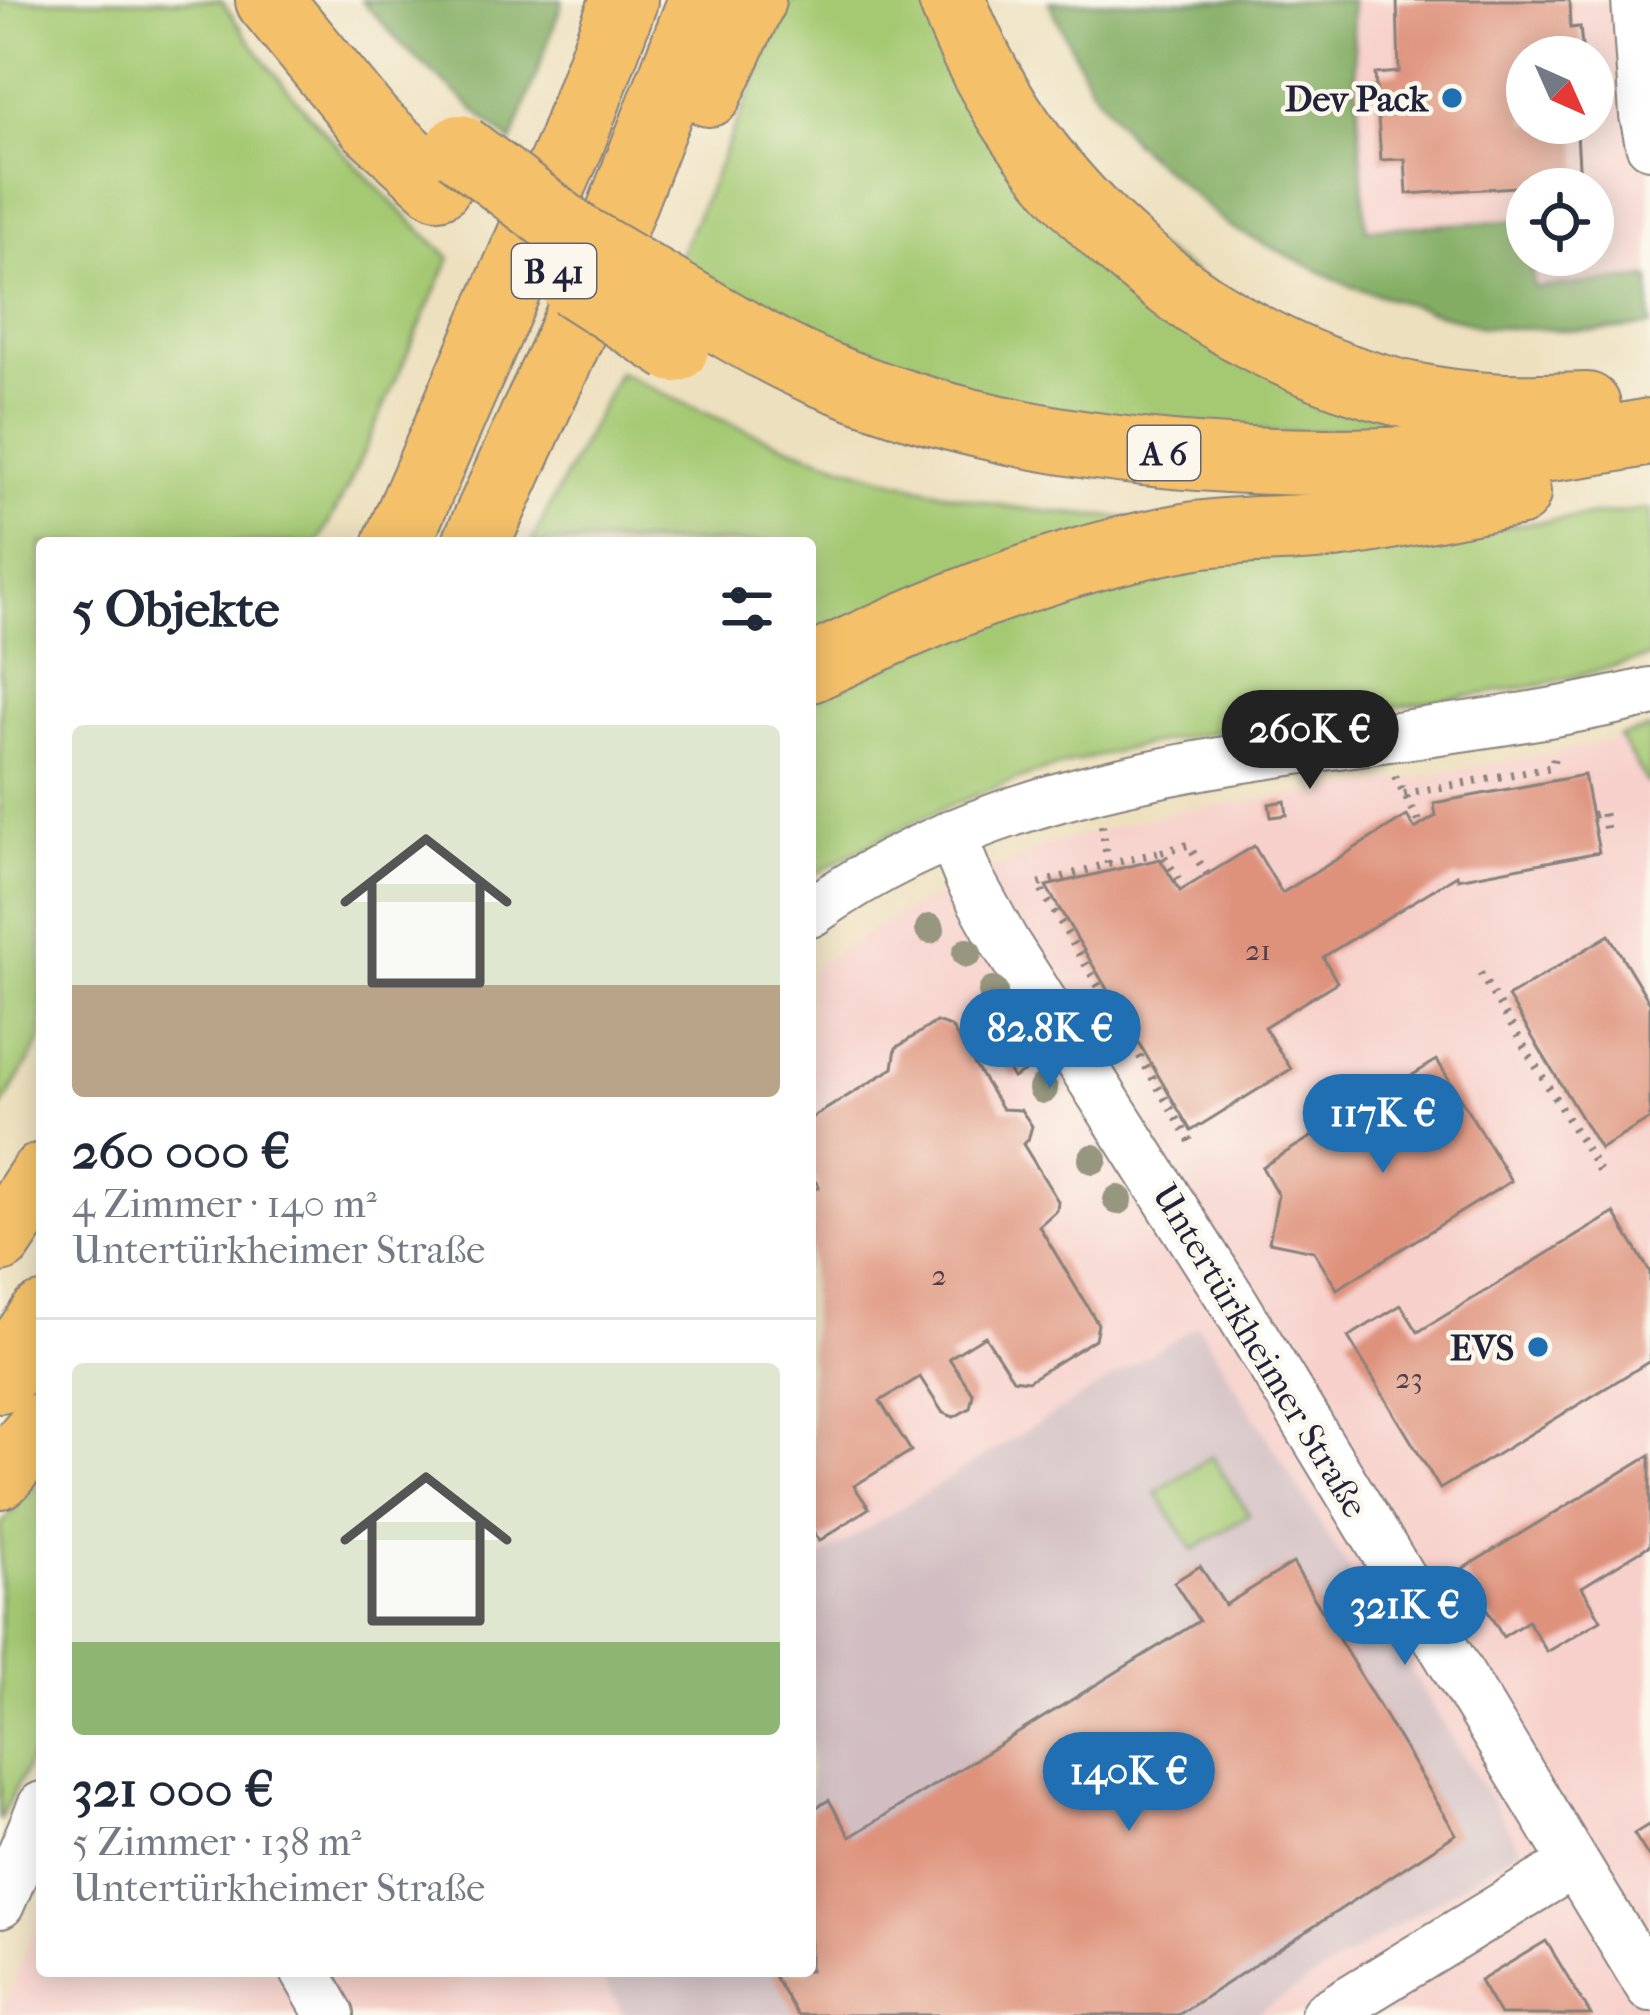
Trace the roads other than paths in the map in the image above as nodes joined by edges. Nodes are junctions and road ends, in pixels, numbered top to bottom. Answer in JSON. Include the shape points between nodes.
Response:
{"nodes":[{"id":1,"x":269,"y":0,"type":"edge"},
{"id":2,"x":322,"y":0,"type":"edge"},
{"id":3,"x":624,"y":0,"type":"edge"},
{"id":4,"x":702,"y":0,"type":"edge"},
{"id":5,"x":752,"y":0,"type":"edge"},
{"id":6,"x":952,"y":0,"type":"edge"},
{"id":7,"x":1636,"y":0,"type":"edge"},
{"id":8,"x":1650,"y":144,"type":"edge"},
{"id":9,"x":449,"y":167,"type":"junction"},
{"id":10,"x":582,"y":309,"type":"junction"},
{"id":11,"x":688,"y":330,"type":"junction"},
{"id":12,"x":1650,"y":403,"type":"edge"},
{"id":13,"x":1650,"y":432,"type":"edge"},
{"id":14,"x":1650,"y":475,"type":"edge"},
{"id":15,"x":1449,"y":502,"type":"junction"},
{"id":16,"x":400,"y":537,"type":"edge"},
{"id":17,"x":479,"y":537,"type":"edge"},
{"id":18,"x":816,"y":666,"type":"edge"},
{"id":19,"x":1650,"y":692,"type":"edge"},
{"id":20,"x":951,"y":834,"type":"junction"},
{"id":21,"x":816,"y":909,"type":"edge"},
{"id":22,"x":36,"y":1185,"type":"edge"},
{"id":23,"x":0,"y":1240,"type":"edge"},
{"id":24,"x":36,"y":1325,"type":"edge"},
{"id":25,"x":0,"y":1379,"type":"edge"},
{"id":26,"x":36,"y":1433,"type":"edge"},
{"id":27,"x":0,"y":1475,"type":"edge"},
{"id":28,"x":36,"y":1820,"type":"edge"},
{"id":29,"x":1573,"y":1864,"type":"junction"},
{"id":30,"x":0,"y":1904,"type":"edge"},
{"id":31,"x":308,"y":1977,"type":"edge"},
{"id":32,"x":1650,"y":1987,"type":"edge"},
{"id":33,"x":330,"y":2015,"type":"edge"},
{"id":34,"x":1325,"y":2015,"type":"edge"}],
"edges":[{"from":1,"to":9,"type":"highway","via":[[371,124]]},
{"from":2,"to":9,"type":"highway","number":"A 6"},
{"from":3,"to":16,"type":"highway","via":[[571,143]]},
{"from":4,"to":10,"type":"highway"},
{"from":5,"to":10,"type":"highway","via":[[702,108]]},
{"from":6,"to":12,"type":"highway","via":[[994,87],[1067,188],[1128,251],[1256,339],[1414,396],[1501,409]]},
{"from":7,"to":8,"type":"street"},
{"from":9,"to":11,"type":"highway","number":"A 6","bridge":true,"via":[[578,238]]},
{"from":10,"to":17,"type":"highway"},
{"from":11,"to":13,"type":"highway","number":"A 6","via":[[1023,434],[1143,452],[1396,462],[1534,452]]},
{"from":11,"to":15,"type":"highway","number":"A 6","via":[[798,409],[950,458],[1145,489]]},
{"from":14,"to":15,"type":"highway","number":"A 6"},
{"from":15,"to":18,"type":"highway","number":"A 6","via":[[1330,526],[1191,536],[1048,572],[926,614]]},
{"from":19,"to":20,"type":"street","via":[[1558,714],[1187,765]]},
{"from":20,"to":21,"type":"street"},
{"from":20,"to":29,"type":"street","name":"Untertürkheimer Straße","via":[[1005,943]]},
{"from":22,"to":23,"type":"highway"},
{"from":24,"to":25,"type":"highway"},
{"from":26,"to":27,"type":"highway"},
{"from":28,"to":30,"type":"street"},
{"from":29,"to":32,"type":"street","name":"Untertürkheimer Straße"},
{"from":29,"to":34,"type":"street"},
{"from":31,"to":33,"type":"street"}]}
